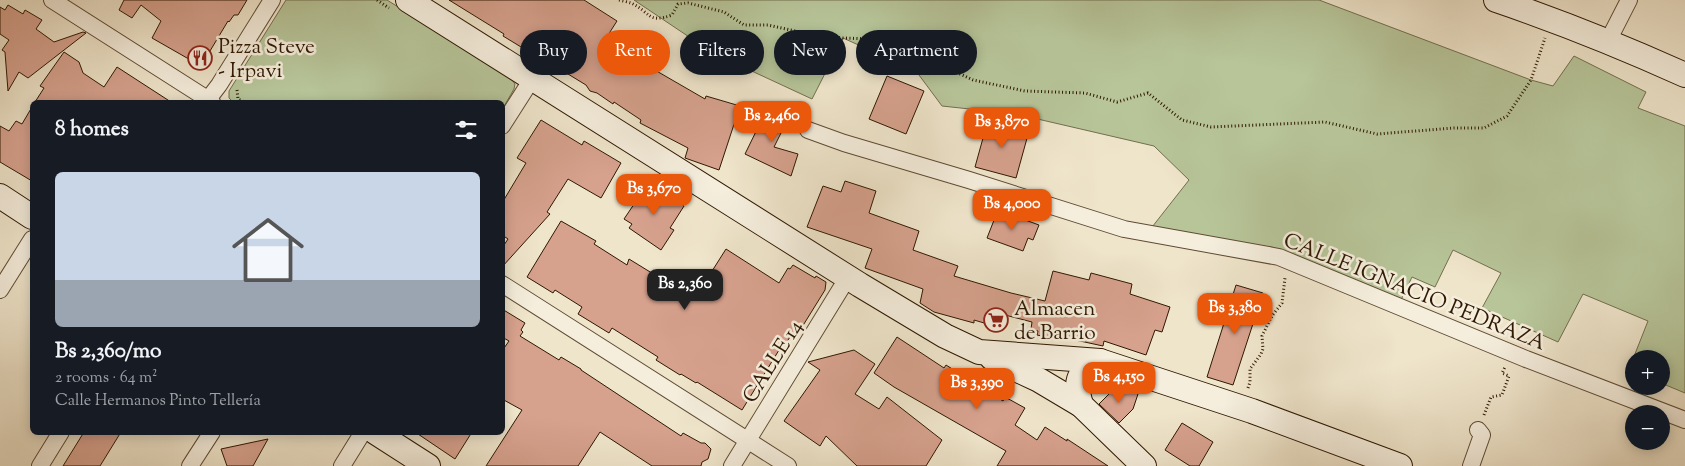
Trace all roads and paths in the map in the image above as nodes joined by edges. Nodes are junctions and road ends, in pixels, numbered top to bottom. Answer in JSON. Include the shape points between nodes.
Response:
{"nodes":[{"id":1,"x":52,"y":0,"type":"edge"},
{"id":2,"x":272,"y":0,"type":"edge"},
{"id":3,"x":408,"y":0,"type":"edge"},
{"id":4,"x":619,"y":0,"type":"edge"},
{"id":5,"x":1496,"y":0,"type":"edge"},
{"id":6,"x":1629,"y":0,"type":"edge"},
{"id":7,"x":1552,"y":19,"type":"junction"},
{"id":8,"x":1608,"y":41,"type":"junction"},
{"id":9,"x":1685,"y":75,"type":"edge"},
{"id":10,"x":532,"y":79,"type":"junction"},
{"id":11,"x":206,"y":100,"type":"edge"},
{"id":12,"x":210,"y":100,"type":"edge"},
{"id":13,"x":505,"y":121,"type":"edge"},
{"id":14,"x":808,"y":130,"type":"dead end"},
{"id":15,"x":0,"y":196,"type":"edge"},
{"id":16,"x":30,"y":216,"type":"edge"},
{"id":17,"x":30,"y":242,"type":"edge"},
{"id":18,"x":1288,"y":260,"type":"junction"},
{"id":19,"x":848,"y":277,"type":"junction"},
{"id":20,"x":505,"y":286,"type":"edge"},
{"id":21,"x":0,"y":290,"type":"edge"},
{"id":22,"x":979,"y":352,"type":"junction"},
{"id":23,"x":1100,"y":361,"type":"junction"},
{"id":24,"x":1506,"y":365,"type":"dead end"},
{"id":25,"x":1247,"y":390,"type":"dead end"},
{"id":26,"x":1081,"y":405,"type":"junction"},
{"id":27,"x":1685,"y":420,"type":"edge"},
{"id":28,"x":1478,"y":430,"type":"joint"},
{"id":29,"x":59,"y":435,"type":"edge"},
{"id":30,"x":210,"y":435,"type":"edge"},
{"id":31,"x":361,"y":435,"type":"edge"},
{"id":32,"x":379,"y":435,"type":"edge"},
{"id":33,"x":748,"y":440,"type":"junction"},
{"id":34,"x":1143,"y":465,"type":"edge"},
{"id":35,"x":40,"y":466,"type":"edge"},
{"id":36,"x":190,"y":466,"type":"edge"},
{"id":37,"x":342,"y":466,"type":"edge"},
{"id":38,"x":428,"y":466,"type":"edge"},
{"id":39,"x":732,"y":466,"type":"edge"},
{"id":40,"x":788,"y":466,"type":"edge"},
{"id":41,"x":1400,"y":466,"type":"edge"},
{"id":42,"x":1471,"y":466,"type":"edge"}],
"edges":[{"from":1,"to":11,"type":"street"},
{"from":2,"to":12,"type":"street"},
{"from":3,"to":10,"type":"main road"},
{"from":4,"to":7,"type":"path","via":[[656,19],[672,15],[678,4],[688,3],[724,12],[744,25],[768,25],[843,38],[899,40],[973,80],[1025,91],[1085,93],[1117,102],[1148,93],[1182,120],[1212,127],[1325,122],[1377,134],[1484,128],[1506,116],[1531,80]]},
{"from":5,"to":7,"type":"main road"},
{"from":6,"to":8,"type":"street"},
{"from":7,"to":8,"type":"main road"},
{"from":8,"to":9,"type":"main road"},
{"from":10,"to":13,"type":"street"},
{"from":10,"to":19,"type":"main road"},
{"from":14,"to":18,"type":"street","name":"CALLE IGNACIO PEDRAZA","via":[[1124,229]]},
{"from":15,"to":16,"type":"main road"},
{"from":17,"to":21,"type":"street"},
{"from":18,"to":25,"type":"path","via":[[1282,303],[1262,336],[1263,349],[1250,369]]},
{"from":18,"to":27,"type":"street","name":"CALLE IGNACIO PEDRAZA","via":[[1526,360]]},
{"from":19,"to":22,"type":"main road","via":[[945,336]]},
{"from":19,"to":33,"type":"street","name":"CALLE 14"},
{"from":20,"to":33,"type":"street"},
{"from":22,"to":23,"type":"main road"},
{"from":22,"to":26,"type":"main road","via":[[1040,380]]},
{"from":23,"to":26,"type":"main road","via":[[1087,367],[1078,378],[1077,392]]},
{"from":23,"to":41,"type":"main road","via":[[1252,411]]},
{"from":24,"to":28,"type":"path","via":[[1502,373],[1509,376],[1502,395],[1491,397]]},
{"from":26,"to":34,"type":"main road"},
{"from":28,"to":42,"type":"street","via":[[1482,435]]},
{"from":29,"to":35,"type":"street"},
{"from":30,"to":36,"type":"street"},
{"from":31,"to":37,"type":"street"},
{"from":32,"to":38,"type":"main road"},
{"from":33,"to":39,"type":"street","name":"CALLE 14"},
{"from":33,"to":40,"type":"street"}]}
